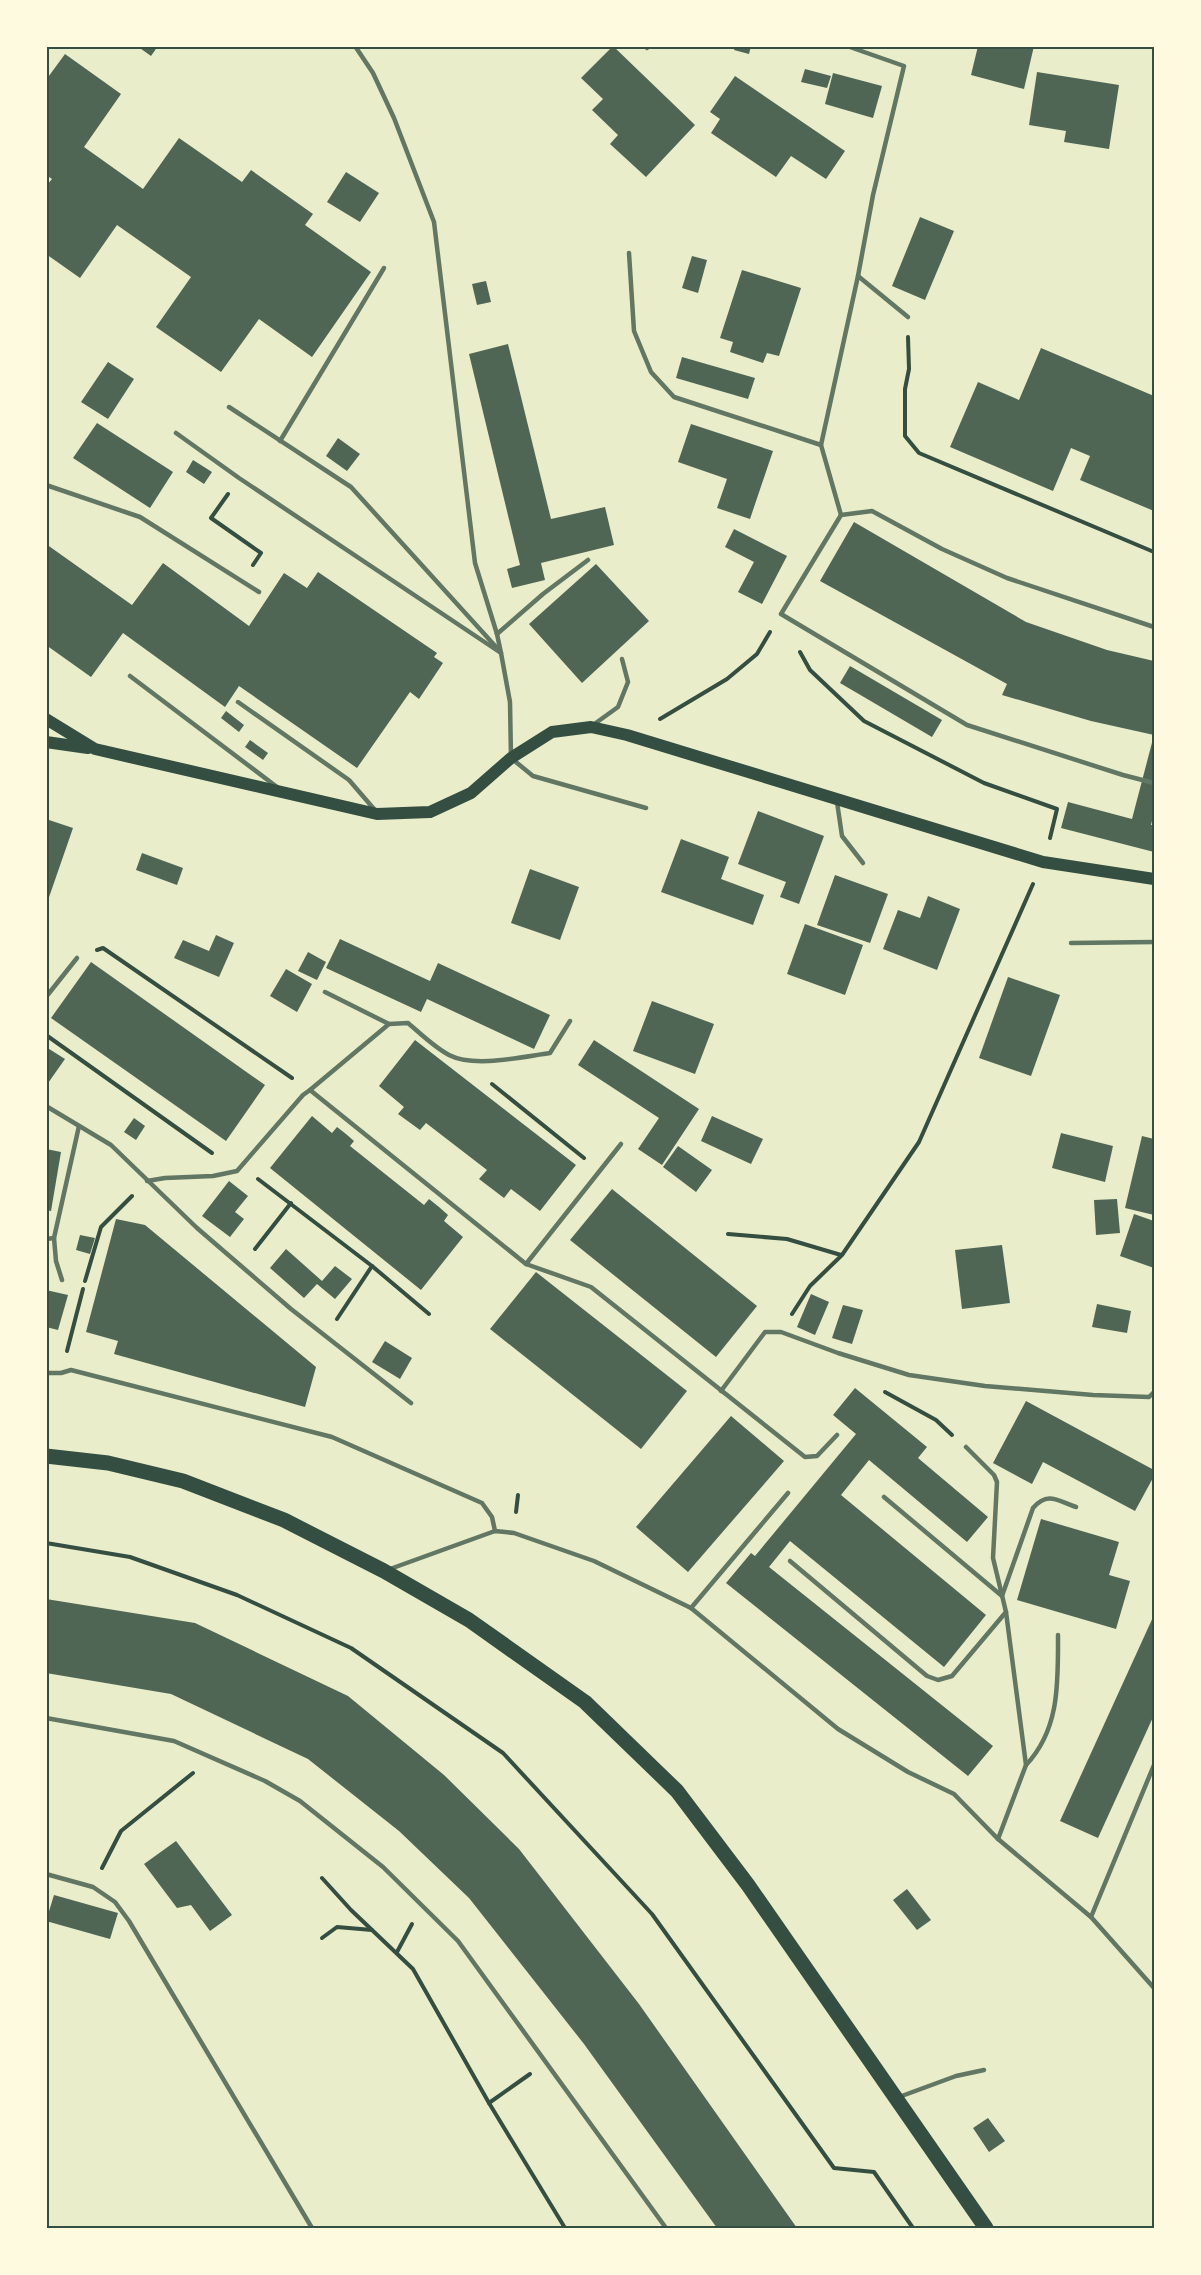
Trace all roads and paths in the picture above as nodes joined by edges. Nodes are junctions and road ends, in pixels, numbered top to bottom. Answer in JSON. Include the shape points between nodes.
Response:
{"nodes":[{"id":1,"x":355,"y":46,"type":"edge"},
{"id":2,"x":847,"y":46,"type":"edge"},
{"id":3,"x":629,"y":253,"type":"dead end"},
{"id":4,"x":384,"y":268,"type":"dead end"},
{"id":5,"x":858,"y":276,"type":"junction"},
{"id":6,"x":908,"y":316,"type":"joint"},
{"id":7,"x":229,"y":407,"type":"dead end"},
{"id":8,"x":176,"y":433,"type":"dead end"},
{"id":9,"x":280,"y":441,"type":"junction"},
{"id":10,"x":821,"y":445,"type":"junction"},
{"id":11,"x":46,"y":484,"type":"edge"},
{"id":12,"x":841,"y":515,"type":"junction"},
{"id":13,"x":211,"y":518,"type":"dead end"},
{"id":14,"x":1155,"y":552,"type":"edge"},
{"id":15,"x":261,"y":553,"type":"dead end"},
{"id":16,"x":588,"y":560,"type":"dead end"},
{"id":17,"x":259,"y":592,"type":"dead end"},
{"id":18,"x":781,"y":614,"type":"junction"},
{"id":19,"x":1155,"y":627,"type":"edge"},
{"id":20,"x":497,"y":634,"type":"junction"},
{"id":21,"x":501,"y":653,"type":"junction"},
{"id":22,"x":622,"y":659,"type":"dead end"},
{"id":23,"x":130,"y":676,"type":"dead end"},
{"id":24,"x":238,"y":702,"type":"dead end"},
{"id":25,"x":46,"y":719,"type":"edge"},
{"id":26,"x":658,"y":721,"type":"dead end"},
{"id":27,"x":591,"y":727,"type":"junction"},
{"id":28,"x":46,"y":742,"type":"edge"},
{"id":29,"x":95,"y":749,"type":"junction"},
{"id":30,"x":511,"y":758,"type":"junction"},
{"id":31,"x":1155,"y":783,"type":"edge"},
{"id":32,"x":282,"y":790,"type":"junction"},
{"id":33,"x":837,"y":799,"type":"junction"},
{"id":34,"x":646,"y":808,"type":"dead end"},
{"id":35,"x":1058,"y":809,"type":"dead end"},
{"id":36,"x":377,"y":814,"type":"junction"},
{"id":37,"x":1043,"y":862,"type":"junction"},
{"id":38,"x":863,"y":863,"type":"dead end"},
{"id":39,"x":1155,"y":879,"type":"edge"},
{"id":40,"x":1155,"y":942,"type":"edge"},
{"id":41,"x":1071,"y":943,"type":"dead end"},
{"id":42,"x":76,"y":958,"type":"joint"},
{"id":43,"x":325,"y":992,"type":"dead end"},
{"id":44,"x":46,"y":997,"type":"edge"},
{"id":45,"x":570,"y":1021,"type":"dead end"},
{"id":46,"x":389,"y":1024,"type":"junction"},
{"id":47,"x":46,"y":1035,"type":"edge"},
{"id":48,"x":463,"y":1060,"type":"junction"},
{"id":49,"x":310,"y":1090,"type":"junction"},
{"id":50,"x":46,"y":1106,"type":"edge"},
{"id":51,"x":79,"y":1126,"type":"junction"},
{"id":52,"x":621,"y":1144,"type":"dead end"},
{"id":53,"x":237,"y":1171,"type":"junction"},
{"id":54,"x":599,"y":1171,"type":"junction"},
{"id":55,"x":147,"y":1181,"type":"junction"},
{"id":56,"x":291,"y":1203,"type":"junction"},
{"id":57,"x":728,"y":1234,"type":"dead end"},
{"id":58,"x":54,"y":1238,"type":"junction"},
{"id":59,"x":46,"y":1239,"type":"edge"},
{"id":60,"x":842,"y":1255,"type":"junction"},
{"id":61,"x":526,"y":1264,"type":"junction"},
{"id":62,"x":242,"y":1266,"type":"junction"},
{"id":63,"x":372,"y":1266,"type":"junction"},
{"id":64,"x":62,"y":1280,"type":"dead end"},
{"id":65,"x":429,"y":1314,"type":"dead end"},
{"id":66,"x":789,"y":1317,"type":"dead end"},
{"id":67,"x":326,"y":1335,"type":"junction"},
{"id":68,"x":46,"y":1373,"type":"edge"},
{"id":69,"x":61,"y":1373,"type":"junction"},
{"id":70,"x":721,"y":1391,"type":"junction"},
{"id":71,"x":1155,"y":1392,"type":"edge"},
{"id":72,"x":411,"y":1403,"type":"dead end"},
{"id":73,"x":837,"y":1435,"type":"dead end"},
{"id":74,"x":966,"y":1447,"type":"dead end"},
{"id":75,"x":46,"y":1456,"type":"edge"},
{"id":76,"x":788,"y":1493,"type":"dead end"},
{"id":77,"x":884,"y":1497,"type":"dead end"},
{"id":78,"x":1076,"y":1507,"type":"dead end"},
{"id":79,"x":495,"y":1531,"type":"junction"},
{"id":80,"x":46,"y":1544,"type":"edge"},
{"id":81,"x":790,"y":1561,"type":"dead end"},
{"id":82,"x":384,"y":1571,"type":"junction"},
{"id":83,"x":1002,"y":1596,"type":"junction"},
{"id":84,"x":691,"y":1608,"type":"junction"},
{"id":85,"x":1006,"y":1612,"type":"junction"},
{"id":86,"x":1058,"y":1635,"type":"dead end"},
{"id":87,"x":46,"y":1718,"type":"edge"},
{"id":88,"x":212,"y":1758,"type":"junction"},
{"id":89,"x":1026,"y":1765,"type":"junction"},
{"id":90,"x":1155,"y":1765,"type":"edge"},
{"id":91,"x":998,"y":1839,"type":"junction"},
{"id":92,"x":46,"y":1874,"type":"edge"},
{"id":93,"x":322,"y":1878,"type":"dead end"},
{"id":94,"x":93,"y":1887,"type":"junction"},
{"id":95,"x":422,"y":1905,"type":"junction"},
{"id":96,"x":1091,"y":1917,"type":"junction"},
{"id":97,"x":373,"y":1930,"type":"junction"},
{"id":98,"x":322,"y":1938,"type":"dead end"},
{"id":99,"x":397,"y":1952,"type":"junction"},
{"id":100,"x":1155,"y":1988,"type":"edge"},
{"id":101,"x":546,"y":2064,"type":"junction"},
{"id":102,"x":984,"y":2070,"type":"dead end"},
{"id":103,"x":897,"y":2098,"type":"junction"},
{"id":104,"x":489,"y":2103,"type":"junction"},
{"id":105,"x":312,"y":2229,"type":"edge"},
{"id":106,"x":565,"y":2229,"type":"edge"},
{"id":107,"x":666,"y":2229,"type":"edge"},
{"id":108,"x":913,"y":2229,"type":"edge"},
{"id":109,"x":986,"y":2229,"type":"edge"}],
"edges":[{"from":1,"to":20,"type":"lane","via":[[394,118],[434,222],[475,563]]},
{"from":2,"to":5,"type":"lane","via":[[904,66]]},
{"from":3,"to":10,"type":"lane","via":[[634,331],[651,372],[674,396]]},
{"from":4,"to":9,"type":"lane"},
{"from":5,"to":6,"type":"lane"},
{"from":5,"to":10,"type":"lane"},
{"from":6,"to":14,"type":"path","via":[[905,436],[919,453]]},
{"from":7,"to":9,"type":"lane"},
{"from":8,"to":21,"type":"lane"},
{"from":9,"to":21,"type":"lane","via":[[351,487]]},
{"from":10,"to":12,"type":"lane"},
{"from":11,"to":17,"type":"lane","via":[[140,517]]},
{"from":12,"to":18,"type":"lane"},
{"from":12,"to":19,"type":"lane","via":[[872,510],[942,549],[1007,578]]},
{"from":13,"to":15,"type":"path"},
{"from":16,"to":20,"type":"lane"},
{"from":18,"to":26,"type":"path","via":[[757,654],[727,679]]},
{"from":18,"to":31,"type":"lane","via":[[967,725]]},
{"from":18,"to":35,"type":"path","via":[[810,670],[864,721],[984,783]]},
{"from":20,"to":21,"type":"lane"},
{"from":21,"to":30,"type":"lane","via":[[510,702]]},
{"from":22,"to":27,"type":"lane","via":[[628,682],[618,707]]},
{"from":23,"to":32,"type":"lane"},
{"from":24,"to":36,"type":"lane","via":[[349,780]]},
{"from":25,"to":29,"type":"main road"},
{"from":27,"to":30,"type":"main road","via":[[552,732]]},
{"from":27,"to":33,"type":"main road"},
{"from":28,"to":29,"type":"main road"},
{"from":29,"to":32,"type":"main road"},
{"from":30,"to":34,"type":"lane","via":[[533,776]]},
{"from":30,"to":36,"type":"main road","via":[[471,793],[430,812]]},
{"from":32,"to":36,"type":"main road"},
{"from":33,"to":37,"type":"main road"},
{"from":33,"to":38,"type":"lane","via":[[842,836]]},
{"from":37,"to":39,"type":"main road"},
{"from":37,"to":60,"type":"path","via":[[919,1142]]},
{"from":40,"to":41,"type":"lane"},
{"from":42,"to":44,"type":"lane"},
{"from":42,"to":49,"type":"path","via":[[103,948]]},
{"from":43,"to":46,"type":"lane"},
{"from":45,"to":48,"type":"lane","via":[[550,1053]]},
{"from":46,"to":48,"type":"lane","via":[[408,1023],[447,1054]]},
{"from":46,"to":49,"type":"lane"},
{"from":47,"to":53,"type":"path"},
{"from":48,"to":54,"type":"path"},
{"from":49,"to":53,"type":"lane"},
{"from":49,"to":61,"type":"lane"},
{"from":50,"to":51,"type":"lane"},
{"from":51,"to":55,"type":"lane","via":[[111,1144]]},
{"from":51,"to":58,"type":"lane"},
{"from":52,"to":54,"type":"lane"},
{"from":53,"to":55,"type":"lane"},
{"from":53,"to":56,"type":"path","via":[[261,1180]]},
{"from":54,"to":61,"type":"lane"},
{"from":55,"to":62,"type":"lane"},
{"from":55,"to":69,"type":"path","via":[[101,1227]]},
{"from":56,"to":62,"type":"path"},
{"from":56,"to":63,"type":"path"},
{"from":57,"to":60,"type":"path","via":[[787,1239]]},
{"from":58,"to":59,"type":"lane"},
{"from":58,"to":64,"type":"lane"},
{"from":60,"to":66,"type":"path","via":[[810,1286]]},
{"from":61,"to":70,"type":"lane","via":[[591,1287]]},
{"from":62,"to":67,"type":"lane"},
{"from":63,"to":65,"type":"path"},
{"from":63,"to":67,"type":"path"},
{"from":67,"to":72,"type":"lane"},
{"from":68,"to":69,"type":"lane"},
{"from":69,"to":79,"type":"lane","via":[[71,1370],[332,1437],[482,1503],[492,1517]]},
{"from":70,"to":71,"type":"lane","via":[[765,1332],[781,1332],[909,1375],[1093,1395],[1149,1397]]},
{"from":70,"to":73,"type":"lane","via":[[805,1457],[817,1456]]},
{"from":74,"to":83,"type":"lane","via":[[997,1482],[992,1548]]},
{"from":75,"to":82,"type":"main road","via":[[108,1462],[183,1481],[284,1520]]},
{"from":76,"to":84,"type":"lane"},
{"from":77,"to":83,"type":"lane"},
{"from":78,"to":83,"type":"lane","via":[[1050,1498],[1040,1500],[1033,1508]]},
{"from":79,"to":82,"type":"lane"},
{"from":79,"to":84,"type":"lane","via":[[514,1533],[594,1561]]},
{"from":80,"to":108,"type":"path","via":[[130,1557],[237,1595],[351,1648],[503,1753],[652,1914],[834,2168],[874,2172]]},
{"from":81,"to":85,"type":"lane","via":[[927,1676],[938,1680],[952,1676]]},
{"from":82,"to":103,"type":"main road","via":[[469,1620],[585,1702],[677,1791]]},
{"from":83,"to":85,"type":"lane"},
{"from":84,"to":91,"type":"lane","via":[[838,1729],[908,1772],[954,1794]]},
{"from":85,"to":89,"type":"lane"},
{"from":86,"to":89,"type":"lane","via":[[1053,1713],[1046,1740]]},
{"from":87,"to":88,"type":"lane","via":[[174,1741]]},
{"from":88,"to":94,"type":"path","via":[[121,1831]]},
{"from":88,"to":95,"type":"lane","via":[[300,1801],[383,1867]]},
{"from":89,"to":91,"type":"lane"},
{"from":90,"to":96,"type":"lane"},
{"from":91,"to":96,"type":"lane"},
{"from":92,"to":94,"type":"lane"},
{"from":93,"to":97,"type":"path"},
{"from":94,"to":105,"type":"lane","via":[[115,1902],[129,1921]]},
{"from":95,"to":99,"type":"path"},
{"from":95,"to":101,"type":"lane","via":[[458,1941]]},
{"from":96,"to":100,"type":"lane"},
{"from":97,"to":98,"type":"path","via":[[337,1927]]},
{"from":97,"to":99,"type":"path"},
{"from":99,"to":104,"type":"path","via":[[424,1986]]},
{"from":101,"to":104,"type":"path"},
{"from":101,"to":107,"type":"lane"},
{"from":102,"to":103,"type":"lane"},
{"from":103,"to":109,"type":"main road"},
{"from":104,"to":106,"type":"path"}]}
